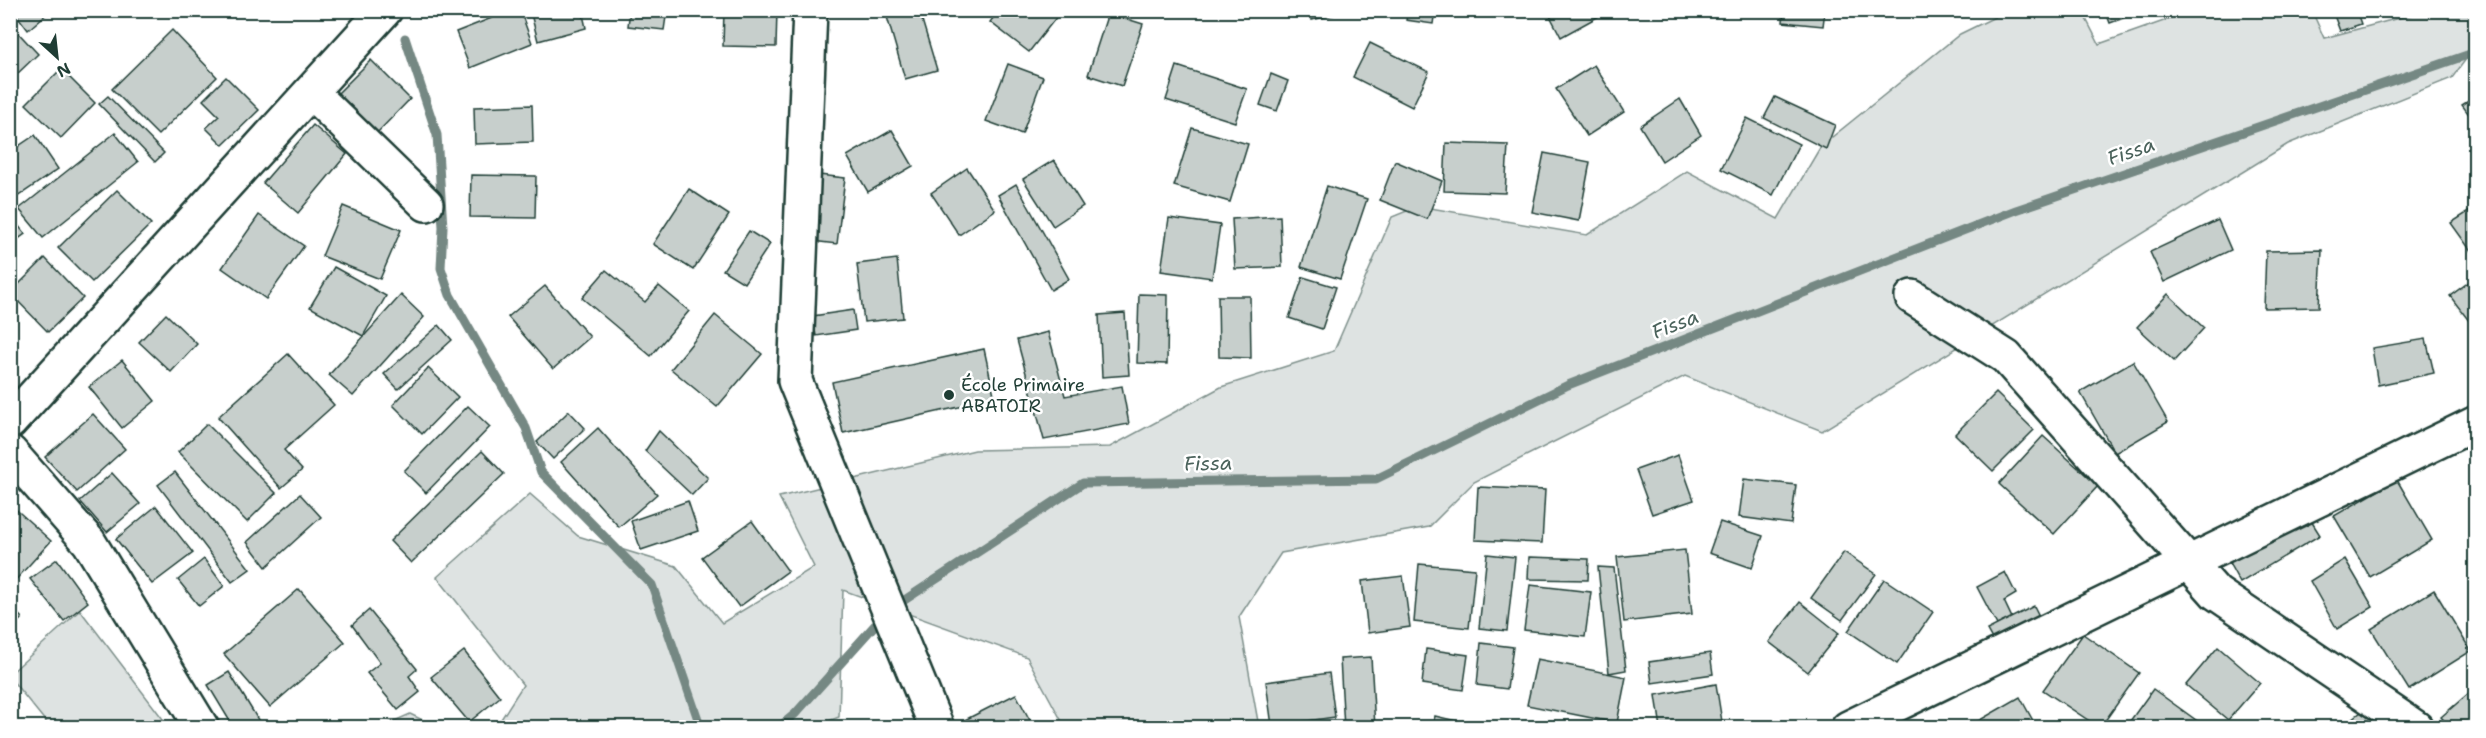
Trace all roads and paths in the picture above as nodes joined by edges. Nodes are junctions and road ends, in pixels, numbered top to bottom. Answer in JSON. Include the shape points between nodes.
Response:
{"nodes":[{"id":1,"x":385,"y":10,"type":"edge"},
{"id":2,"x":810,"y":10,"type":"edge"},
{"id":3,"x":311,"y":92,"type":"junction"},
{"id":4,"x":426,"y":204,"type":"dead end"},
{"id":5,"x":1912,"y":297,"type":"dead end"},
{"id":6,"x":10,"y":422,"type":"edge"},
{"id":7,"x":2475,"y":423,"type":"edge"},
{"id":8,"x":10,"y":452,"type":"edge"},
{"id":9,"x":2190,"y":561,"type":"junction"},
{"id":10,"x":202,"y":728,"type":"edge"},
{"id":11,"x":937,"y":728,"type":"edge"},
{"id":12,"x":1848,"y":728,"type":"edge"},
{"id":13,"x":2416,"y":728,"type":"edge"}],
"edges":[{"from":1,"to":3,"type":"street"},
{"from":2,"to":11,"type":"street","via":[[795,381]]},
{"from":3,"to":4,"type":"street"},
{"from":3,"to":6,"type":"street"},
{"from":5,"to":9,"type":"street","via":[[2006,357]]},
{"from":7,"to":9,"type":"street"},
{"from":8,"to":10,"type":"street","via":[[89,542]]},
{"from":9,"to":12,"type":"street"},
{"from":9,"to":13,"type":"street","via":[[2216,593]]}]}
